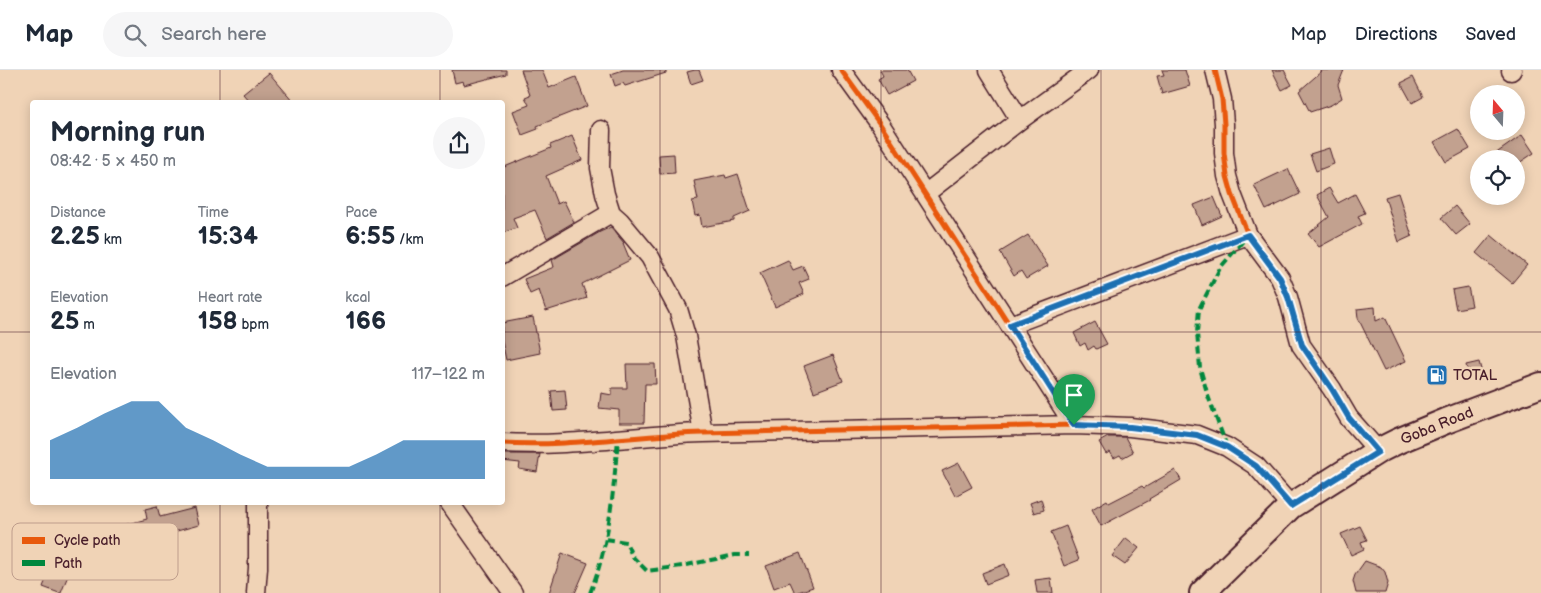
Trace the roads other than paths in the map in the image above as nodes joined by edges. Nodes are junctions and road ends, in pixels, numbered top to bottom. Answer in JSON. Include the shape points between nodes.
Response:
{"nodes":[{"id":1,"x":841,"y":70,"type":"edge"},
{"id":2,"x":990,"y":70,"type":"edge"},
{"id":3,"x":1089,"y":70,"type":"edge"},
{"id":4,"x":1215,"y":70,"type":"edge"},
{"id":5,"x":1020,"y":120,"type":"junction"},
{"id":6,"x":601,"y":130,"type":"dead end"},
{"id":7,"x":925,"y":194,"type":"junction"},
{"id":8,"x":611,"y":213,"type":"junction"},
{"id":9,"x":1248,"y":235,"type":"junction"},
{"id":10,"x":505,"y":275,"type":"edge"},
{"id":11,"x":1010,"y":325,"type":"junction"},
{"id":12,"x":1541,"y":385,"type":"edge"},
{"id":13,"x":1074,"y":425,"type":"junction"},
{"id":14,"x":703,"y":433,"type":"junction"},
{"id":15,"x":505,"y":443,"type":"edge"},
{"id":16,"x":1378,"y":452,"type":"junction"},
{"id":17,"x":258,"y":505,"type":"edge"},
{"id":18,"x":451,"y":505,"type":"edge"},
{"id":19,"x":1291,"y":506,"type":"junction"},
{"id":20,"x":256,"y":593,"type":"edge"},
{"id":21,"x":513,"y":593,"type":"edge"},
{"id":22,"x":1202,"y":593,"type":"edge"}],
"edges":[{"from":1,"to":7,"type":"street"},
{"from":2,"to":5,"type":"street"},
{"from":3,"to":5,"type":"street"},
{"from":4,"to":9,"type":"street","via":[[1222,100],[1227,176]]},
{"from":5,"to":7,"type":"street"},
{"from":6,"to":8,"type":"street","via":[[600,168]]},
{"from":7,"to":11,"type":"street"},
{"from":8,"to":10,"type":"street"},
{"from":8,"to":14,"type":"street","via":[[650,257],[678,309],[686,336]]},
{"from":9,"to":11,"type":"street"},
{"from":9,"to":16,"type":"street","via":[[1280,278],[1302,345],[1349,418]]},
{"from":11,"to":13,"type":"street"},
{"from":12,"to":16,"type":"main road","name":"Goba Road","via":[[1398,440]]},
{"from":13,"to":14,"type":"street"},
{"from":13,"to":19,"type":"street","via":[[1130,427],[1197,435],[1227,447],[1256,466]]},
{"from":14,"to":15,"type":"street","via":[[592,442]]},
{"from":16,"to":19,"type":"main road","name":"Goba Road"},
{"from":17,"to":20,"type":"street"},
{"from":18,"to":21,"type":"street"},
{"from":19,"to":22,"type":"main road","name":"Goba Road"}]}
